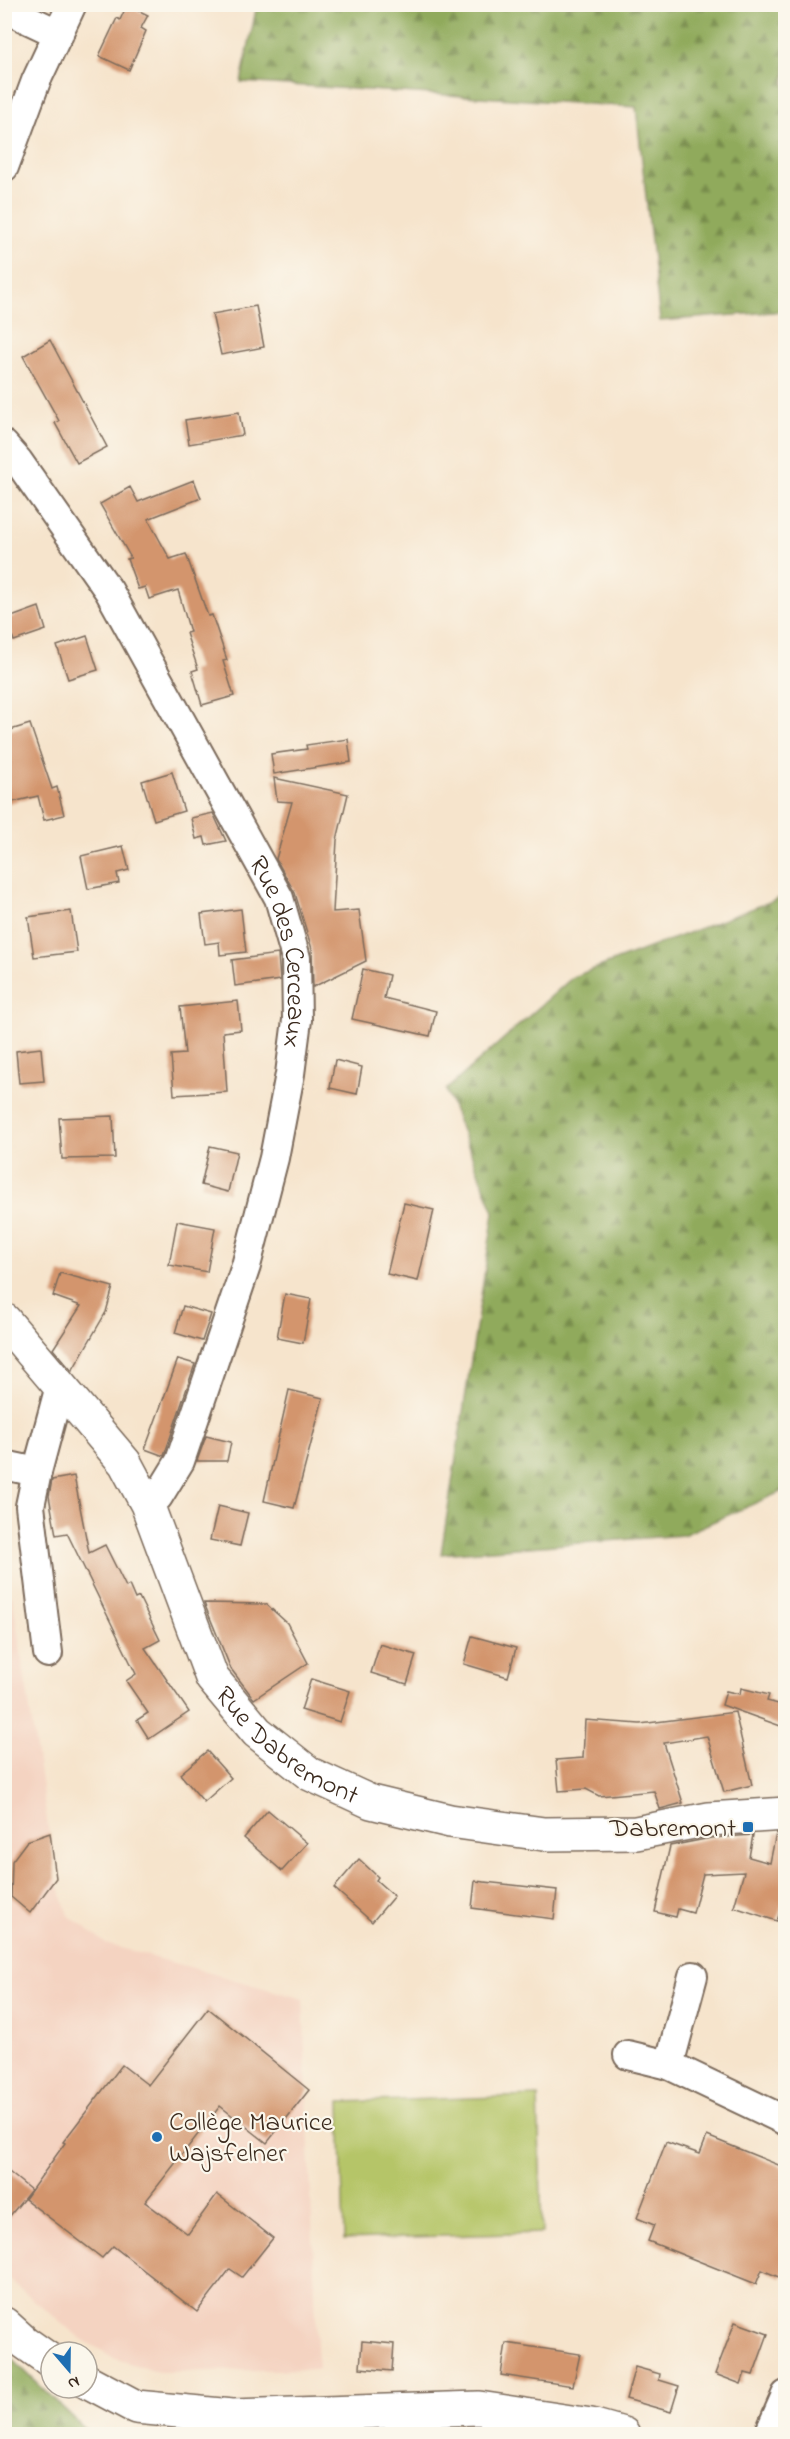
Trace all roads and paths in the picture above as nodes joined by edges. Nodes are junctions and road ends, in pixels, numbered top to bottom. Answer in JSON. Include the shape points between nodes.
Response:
{"nodes":[{"id":1,"x":72,"y":4,"type":"edge"},
{"id":2,"x":4,"y":8,"type":"edge"},
{"id":3,"x":59,"y":34,"type":"junction"},
{"id":4,"x":4,"y":167,"type":"edge"},
{"id":5,"x":4,"y":445,"type":"edge"},
{"id":6,"x":4,"y":1320,"type":"edge"},
{"id":7,"x":60,"y":1386,"type":"junction"},
{"id":8,"x":4,"y":1465,"type":"edge"},
{"id":9,"x":37,"y":1472,"type":"junction"},
{"id":10,"x":147,"y":1504,"type":"junction"},
{"id":11,"x":48,"y":1653,"type":"dead end"},
{"id":12,"x":786,"y":1814,"type":"edge"},
{"id":13,"x":693,"y":1976,"type":"dead end"},
{"id":14,"x":628,"y":2055,"type":"dead end"},
{"id":15,"x":669,"y":2065,"type":"junction"},
{"id":16,"x":786,"y":2121,"type":"edge"},
{"id":17,"x":4,"y":2324,"type":"edge"},
{"id":18,"x":39,"y":2353,"type":"edge"},
{"id":19,"x":99,"y":2387,"type":"edge"},
{"id":20,"x":786,"y":2395,"type":"edge"},
{"id":21,"x":623,"y":2434,"type":"edge"},
{"id":22,"x":770,"y":2434,"type":"edge"}],
"edges":[{"from":1,"to":3,"type":"street"},
{"from":2,"to":3,"type":"street"},
{"from":3,"to":4,"type":"street","via":[[36,81]]},
{"from":5,"to":10,"type":"street","name":"Rue des Cerceaux","via":[[109,591],[279,898],[296,958],[297,1020],[290,1074],[274,1158],[246,1266],[180,1461],[158,1497]]},
{"from":6,"to":7,"type":"street","name":"Rue Dabremont"},
{"from":7,"to":9,"type":"street"},
{"from":7,"to":10,"type":"street","name":"Rue Dabremont","via":[[124,1463]]},
{"from":8,"to":9,"type":"street"},
{"from":9,"to":11,"type":"street","via":[[30,1506]]},
{"from":10,"to":12,"type":"street","name":"Rue Dabremont","via":[[212,1678],[258,1732],[310,1774],[371,1802],[450,1821],[544,1834],[636,1833],[709,1819]]},
{"from":13,"to":15,"type":"street"},
{"from":14,"to":15,"type":"street"},
{"from":15,"to":16,"type":"street"},
{"from":17,"to":18,"type":"street"},
{"from":19,"to":21,"type":"street","via":[[136,2407],[232,2416],[478,2408],[591,2425]]},
{"from":20,"to":22,"type":"street"}]}
